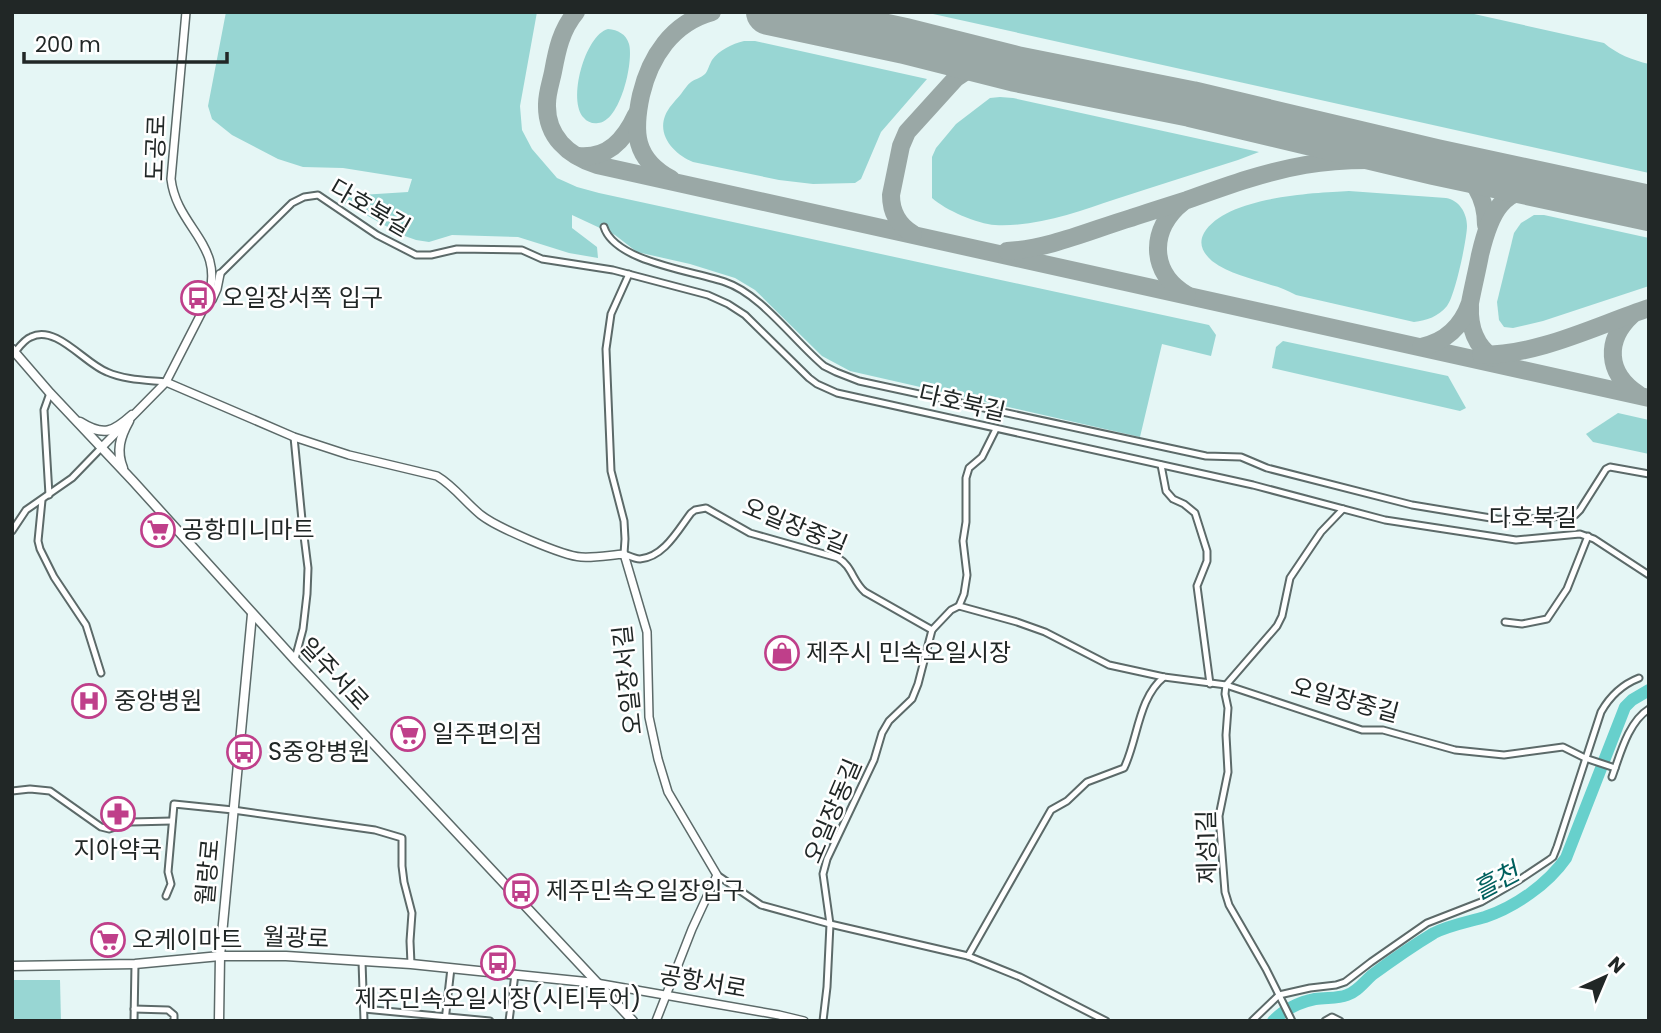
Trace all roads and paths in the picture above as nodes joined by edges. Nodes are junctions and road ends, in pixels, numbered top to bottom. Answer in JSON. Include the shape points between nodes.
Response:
{"nodes":[{"id":1,"x":186,"y":12,"type":"edge"},
{"id":2,"x":604,"y":227,"type":"dead end"},
{"id":3,"x":629,"y":274,"type":"junction"},
{"id":4,"x":216,"y":275,"type":"junction"},
{"id":5,"x":14,"y":350,"type":"edge"},
{"id":6,"x":166,"y":382,"type":"junction"},
{"id":7,"x":50,"y":393,"type":"junction"},
{"id":8,"x":68,"y":413,"type":"junction"},
{"id":9,"x":132,"y":415,"type":"junction"},
{"id":10,"x":996,"y":429,"type":"junction"},
{"id":11,"x":294,"y":437,"type":"junction"},
{"id":12,"x":101,"y":448,"type":"junction"},
{"id":13,"x":1161,"y":465,"type":"junction"},
{"id":14,"x":1649,"y":474,"type":"edge"},
{"id":15,"x":133,"y":481,"type":"junction"},
{"id":16,"x":49,"y":495,"type":"junction"},
{"id":17,"x":42,"y":500,"type":"junction"},
{"id":18,"x":1343,"y":509,"type":"junction"},
{"id":19,"x":12,"y":531,"type":"edge"},
{"id":20,"x":1588,"y":536,"type":"junction"},
{"id":21,"x":624,"y":554,"type":"junction"},
{"id":22,"x":1649,"y":575,"type":"edge"},
{"id":23,"x":959,"y":606,"type":"junction"},
{"id":24,"x":252,"y":614,"type":"junction"},
{"id":25,"x":1506,"y":622,"type":"dead end"},
{"id":26,"x":932,"y":630,"type":"junction"},
{"id":27,"x":295,"y":660,"type":"junction"},
{"id":28,"x":101,"y":673,"type":"dead end"},
{"id":29,"x":1164,"y":677,"type":"junction"},
{"id":30,"x":1639,"y":678,"type":"dead end"},
{"id":31,"x":1210,"y":684,"type":"junction"},
{"id":32,"x":1226,"y":685,"type":"junction"},
{"id":33,"x":1649,"y":709,"type":"edge"},
{"id":34,"x":1585,"y":758,"type":"junction"},
{"id":35,"x":1615,"y":768,"type":"junction"},
{"id":36,"x":1612,"y":777,"type":"dead end"},
{"id":37,"x":12,"y":791,"type":"edge"},
{"id":38,"x":233,"y":810,"type":"junction"},
{"id":39,"x":172,"y":821,"type":"junction"},
{"id":40,"x":717,"y":875,"type":"junction"},
{"id":41,"x":166,"y":896,"type":"dead end"},
{"id":42,"x":830,"y":925,"type":"junction"},
{"id":43,"x":220,"y":956,"type":"junction"},
{"id":44,"x":968,"y":956,"type":"junction"},
{"id":45,"x":362,"y":961,"type":"junction"},
{"id":46,"x":135,"y":964,"type":"junction"},
{"id":47,"x":411,"y":964,"type":"junction"},
{"id":48,"x":12,"y":965,"type":"edge"},
{"id":49,"x":451,"y":968,"type":"junction"},
{"id":50,"x":515,"y":974,"type":"junction"},
{"id":51,"x":596,"y":983,"type":"junction"},
{"id":52,"x":666,"y":994,"type":"junction"},
{"id":53,"x":1279,"y":995,"type":"junction"},
{"id":54,"x":134,"y":1009,"type":"junction"},
{"id":55,"x":364,"y":1009,"type":"junction"},
{"id":56,"x":397,"y":1012,"type":"junction"},
{"id":57,"x":445,"y":1019,"type":"edge"},
{"id":58,"x":134,"y":1021,"type":"edge"},
{"id":59,"x":174,"y":1021,"type":"edge"},
{"id":60,"x":219,"y":1021,"type":"edge"},
{"id":61,"x":364,"y":1021,"type":"edge"},
{"id":62,"x":397,"y":1021,"type":"edge"},
{"id":63,"x":490,"y":1021,"type":"edge"},
{"id":64,"x":509,"y":1021,"type":"edge"},
{"id":65,"x":633,"y":1021,"type":"edge"},
{"id":66,"x":656,"y":1021,"type":"edge"},
{"id":67,"x":804,"y":1021,"type":"edge"},
{"id":68,"x":823,"y":1021,"type":"edge"},
{"id":69,"x":1107,"y":1021,"type":"edge"},
{"id":70,"x":1252,"y":1021,"type":"edge"},
{"id":71,"x":1292,"y":1021,"type":"edge"},
{"id":72,"x":1325,"y":1021,"type":"edge"},
{"id":73,"x":1340,"y":1021,"type":"edge"}],
"edges":[{"from":1,"to":4,"type":"street","name":"도공로","via":[[171,179],[178,207]]},
{"from":2,"to":14,"type":"street","via":[[618,245],[639,257],[740,289],[824,366],[859,381],[1206,456],[1241,457],[1267,468],[1412,505],[1496,519],[1575,515],[1606,469]]},
{"from":3,"to":4,"type":"street","name":"다호북길","via":[[554,262],[513,249],[416,255],[318,195],[292,203]]},
{"from":3,"to":10,"type":"street","name":"다호북길","via":[[728,304],[809,378],[837,393]]},
{"from":3,"to":21,"type":"street","name":"오일장서길","via":[[611,314],[606,349],[611,471],[624,521]]},
{"from":4,"to":6,"type":"street"},
{"from":5,"to":6,"type":"street","via":[[31,337],[43,335],[57,338],[106,372]]},
{"from":5,"to":7,"type":"main road","name":"일주서로"},
{"from":6,"to":9,"type":"street"},
{"from":6,"to":11,"type":"street","name":"오일장중길"},
{"from":7,"to":8,"type":"main road","name":"일주서로"},
{"from":7,"to":16,"type":"street","via":[[44,410]]},
{"from":8,"to":9,"type":"main road","via":[[104,432],[118,428]]},
{"from":8,"to":12,"type":"main road","name":"일주서로"},
{"from":9,"to":12,"type":"street"},
{"from":9,"to":15,"type":"main road","via":[[119,454]]},
{"from":10,"to":13,"type":"street","name":"다호북길"},
{"from":10,"to":23,"type":"street","via":[[966,478],[963,541],[967,575]]},
{"from":11,"to":21,"type":"street","name":"오일장중길","via":[[437,476],[498,526],[562,554]]},
{"from":11,"to":27,"type":"street","via":[[308,568],[303,629]]},
{"from":12,"to":15,"type":"main road","name":"일주서로"},
{"from":12,"to":16,"type":"street"},
{"from":13,"to":18,"type":"street","name":"다호북길"},
{"from":13,"to":31,"type":"street","via":[[1166,491],[1195,513],[1207,551],[1197,586]]},
{"from":15,"to":24,"type":"main road","name":"일주서로"},
{"from":16,"to":17,"type":"street"},
{"from":17,"to":19,"type":"street","via":[[26,510]]},
{"from":17,"to":28,"type":"street","via":[[40,549],[86,625]]},
{"from":18,"to":20,"type":"street","name":"다호북길","via":[[1504,539]]},
{"from":18,"to":32,"type":"street","via":[[1290,578],[1277,626]]},
{"from":20,"to":22,"type":"street","name":"다호북길"},
{"from":20,"to":25,"type":"street","via":[[1567,589],[1547,619]]},
{"from":21,"to":26,"type":"street","name":"오일장중길","via":[[638,560],[656,553],[691,513],[706,508],[750,533],[838,558],[865,592]]},
{"from":21,"to":40,"type":"street","name":"오일장서길","via":[[647,632],[649,717],[658,759],[668,792]]},
{"from":23,"to":26,"type":"street"},
{"from":23,"to":29,"type":"street","name":"오일장중길","via":[[1045,632],[1109,665]]},
{"from":24,"to":27,"type":"main road","name":"일주서로"},
{"from":24,"to":38,"type":"main road","name":"월랑로"},
{"from":26,"to":42,"type":"street","name":"오일장동길","via":[[912,699],[882,733],[827,859],[823,874]]},
{"from":27,"to":51,"type":"main road","name":"일주서로"},
{"from":29,"to":31,"type":"street","name":"오일장중길"},
{"from":29,"to":44,"type":"street","via":[[1146,701],[1124,768],[1087,782],[1067,802],[1051,810]]},
{"from":30,"to":34,"type":"street","via":[[1607,702]]},
{"from":31,"to":32,"type":"street","name":"오일장중길"},
{"from":32,"to":34,"type":"street","name":"오일장중길","via":[[1362,730],[1382,730],[1455,750],[1509,755],[1563,747]]},
{"from":32,"to":53,"type":"street","name":"제성1길","via":[[1228,772],[1219,816],[1225,892]]},
{"from":33,"to":35,"type":"street","via":[[1632,725]]},
{"from":34,"to":35,"type":"street","name":"오일장중길"},
{"from":34,"to":53,"type":"street","via":[[1553,857],[1481,902],[1427,923],[1345,982]]},
{"from":35,"to":36,"type":"street"},
{"from":37,"to":39,"type":"street","via":[[50,791],[108,829],[131,822]]},
{"from":38,"to":39,"type":"street","name":"월랑로","via":[[174,804]]},
{"from":38,"to":43,"type":"main road","name":"월랑로"},
{"from":38,"to":47,"type":"street","name":"월랑로","via":[[402,838],[404,882],[412,913]]},
{"from":39,"to":41,"type":"street","name":"월랑로","via":[[171,884]]},
{"from":40,"to":42,"type":"street","via":[[761,905]]},
{"from":40,"to":52,"type":"street"},
{"from":42,"to":44,"type":"street"},
{"from":42,"to":68,"type":"street","name":"오일장동길"},
{"from":43,"to":45,"type":"main road","name":"월광로"},
{"from":43,"to":46,"type":"main road","name":"월광로"},
{"from":43,"to":60,"type":"main road","name":"월랑로"},
{"from":44,"to":69,"type":"street"},
{"from":45,"to":47,"type":"main road","name":"월광로"},
{"from":45,"to":55,"type":"street"},
{"from":46,"to":48,"type":"main road","name":"월광로"},
{"from":46,"to":54,"type":"street"},
{"from":47,"to":49,"type":"main road","name":"월광로"},
{"from":49,"to":50,"type":"main road","name":"월광로"},
{"from":49,"to":57,"type":"street"},
{"from":50,"to":51,"type":"main road","name":"월광로"},
{"from":50,"to":64,"type":"street"},
{"from":51,"to":52,"type":"street","name":"공항서로"},
{"from":51,"to":65,"type":"main road","name":"일주서로"},
{"from":52,"to":66,"type":"street"},
{"from":52,"to":67,"type":"street","name":"공항서로"},
{"from":53,"to":70,"type":"street"},
{"from":53,"to":71,"type":"street","name":"제성1길"},
{"from":54,"to":58,"type":"street"},
{"from":54,"to":59,"type":"street","via":[[168,1010]]},
{"from":55,"to":56,"type":"street"},
{"from":55,"to":61,"type":"street"},
{"from":56,"to":57,"type":"street"},
{"from":56,"to":62,"type":"street"},
{"from":57,"to":63,"type":"street"},
{"from":72,"to":73,"type":"street","via":[[1332,1017]]}]}
